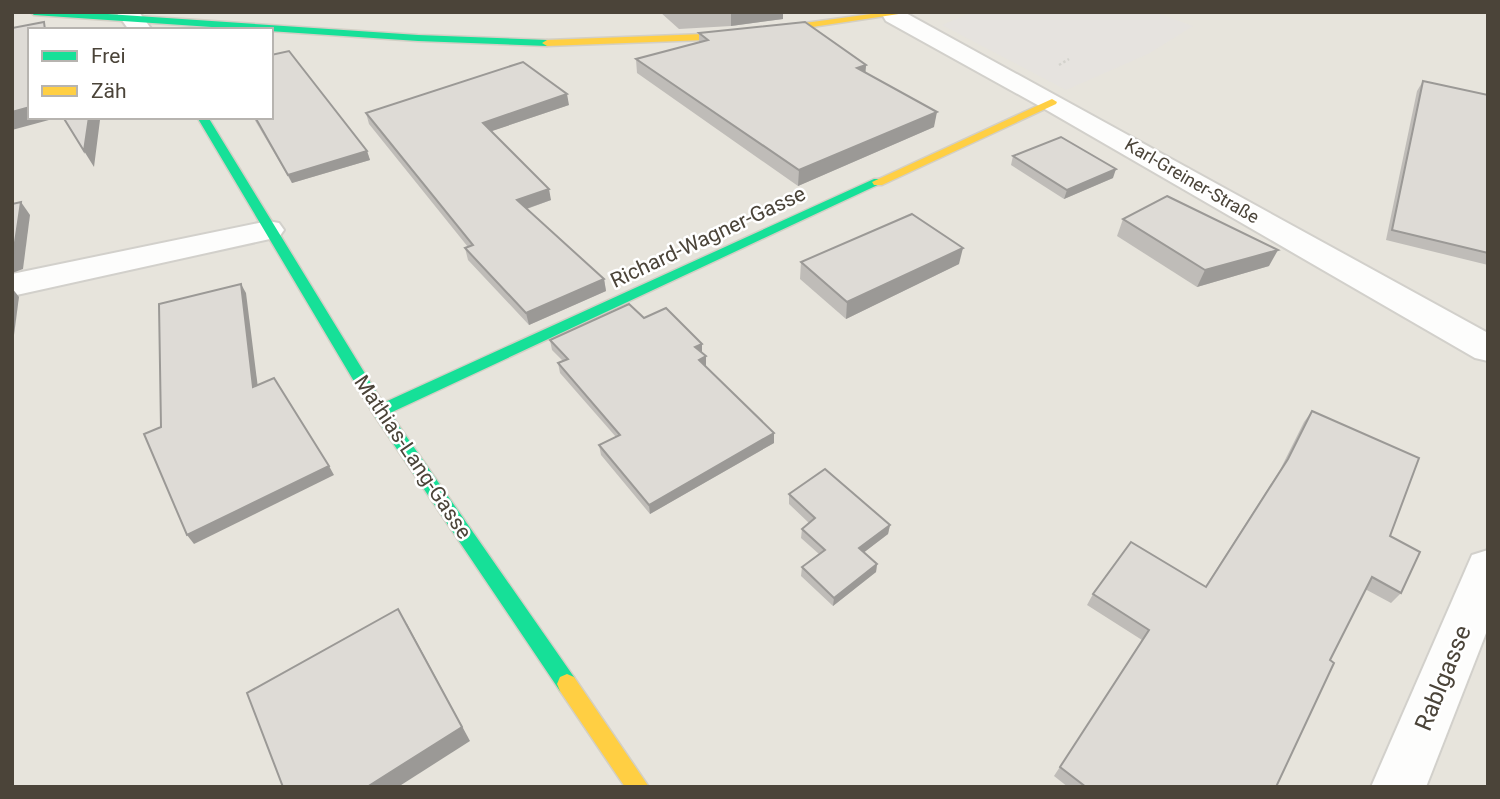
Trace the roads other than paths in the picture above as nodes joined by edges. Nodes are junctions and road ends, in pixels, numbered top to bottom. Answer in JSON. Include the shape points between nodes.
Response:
{"nodes":[{"id":1,"x":34,"y":12,"type":"edge"},
{"id":2,"x":901,"y":14,"type":"edge"},
{"id":3,"x":134,"y":20,"type":"edge"},
{"id":4,"x":215,"y":27,"type":"edge"},
{"id":5,"x":233,"y":28,"type":"edge"},
{"id":6,"x":273,"y":30,"type":"edge"},
{"id":7,"x":1052,"y":102,"type":"junction"},
{"id":8,"x":203,"y":119,"type":"edge"},
{"id":9,"x":268,"y":230,"type":"junction"},
{"id":10,"x":12,"y":285,"type":"edge"},
{"id":11,"x":1488,"y":349,"type":"edge"},
{"id":12,"x":380,"y":411,"type":"junction"},
{"id":13,"x":1488,"y":569,"type":"edge"},
{"id":14,"x":638,"y":787,"type":"edge"},
{"id":15,"x":1398,"y":787,"type":"edge"}],
"edges":[{"from":1,"to":3,"type":"street"},
{"from":2,"to":6,"type":"street","via":[[732,36],[568,44]]},
{"from":2,"to":7,"type":"street","name":"Karl-Greiner-Straße"},
{"from":3,"to":4,"type":"street"},
{"from":4,"to":5,"type":"street"},
{"from":7,"to":11,"type":"street","name":"Karl-Greiner-Straße"},
{"from":7,"to":12,"type":"street","name":"Richard-Wagner-Gasse"},
{"from":8,"to":9,"type":"street","name":"Mathias-Lang-Gasse"},
{"from":9,"to":10,"type":"street"},
{"from":9,"to":12,"type":"street","name":"Mathias-Lang-Gasse"},
{"from":12,"to":14,"type":"street","name":"Mathias-Lang-Gasse"},
{"from":13,"to":15,"type":"street","name":"Rablgasse"}]}
